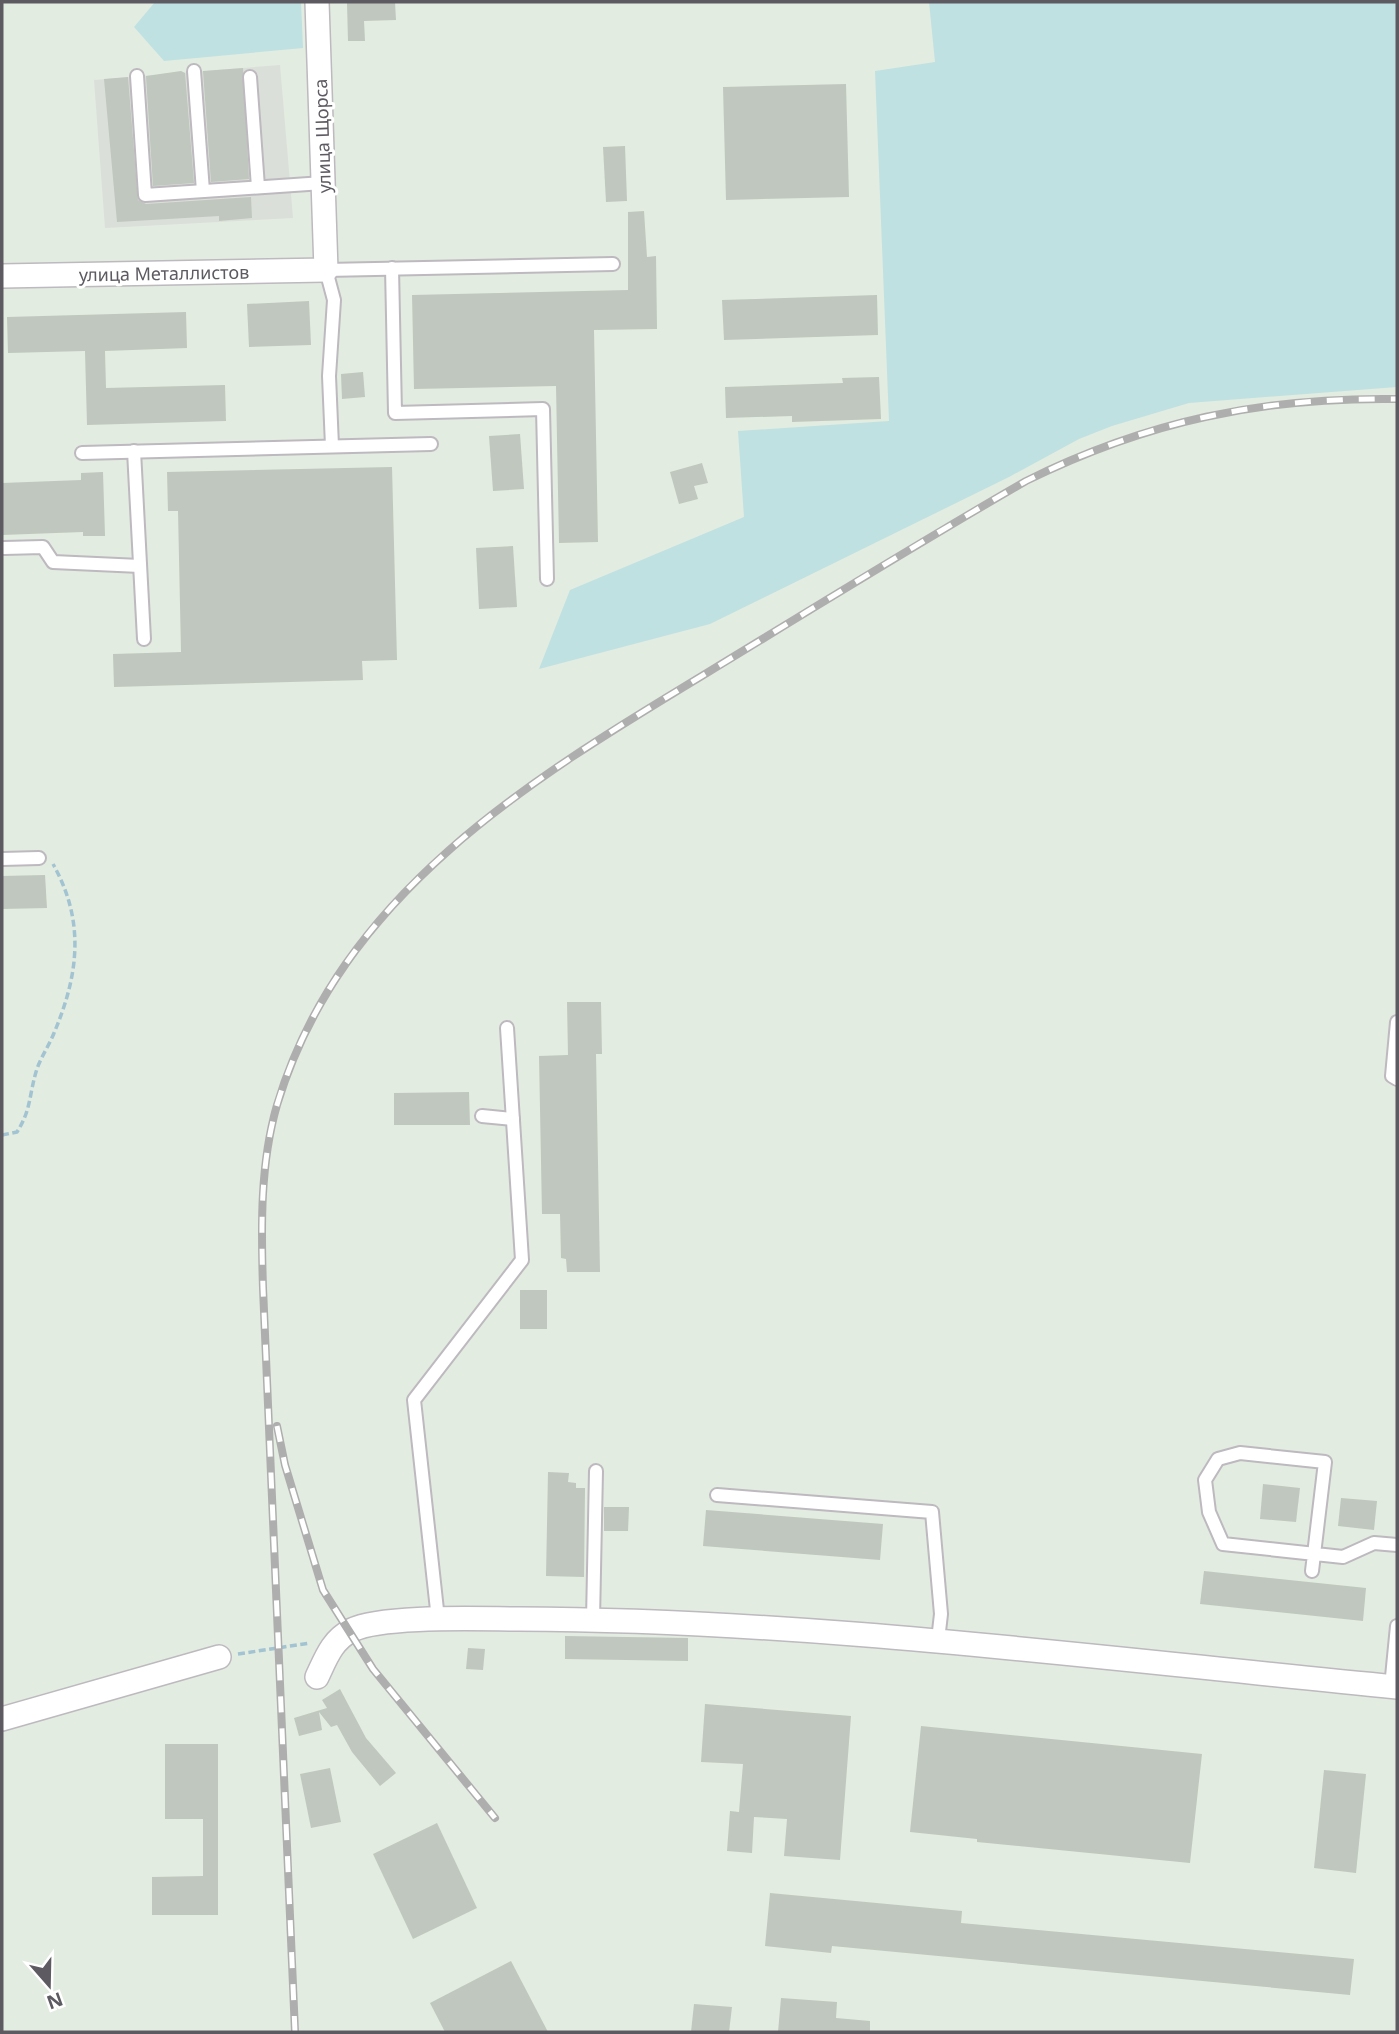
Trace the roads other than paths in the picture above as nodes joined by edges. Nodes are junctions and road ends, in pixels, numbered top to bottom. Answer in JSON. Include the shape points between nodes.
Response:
{"nodes":[{"id":1,"x":317,"y":2,"type":"edge"},
{"id":2,"x":194,"y":71,"type":"dead end"},
{"id":3,"x":137,"y":76,"type":"dead end"},
{"id":4,"x":250,"y":77,"type":"dead end"},
{"id":5,"x":323,"y":183,"type":"junction"},
{"id":6,"x":258,"y":187,"type":"junction"},
{"id":7,"x":203,"y":191,"type":"junction"},
{"id":8,"x":613,"y":264,"type":"dead end"},
{"id":9,"x":392,"y":268,"type":"junction"},
{"id":10,"x":326,"y":270,"type":"junction"},
{"id":11,"x":2,"y":275,"type":"edge"},
{"id":12,"x":431,"y":444,"type":"dead end"},
{"id":13,"x":331,"y":446,"type":"junction"},
{"id":14,"x":134,"y":451,"type":"junction"},
{"id":15,"x":82,"y":453,"type":"dead end"},
{"id":16,"x":4,"y":548,"type":"dead end"},
{"id":17,"x":140,"y":566,"type":"junction"},
{"id":18,"x":547,"y":579,"type":"dead end"},
{"id":19,"x":144,"y":639,"type":"dead end"},
{"id":20,"x":39,"y":858,"type":"road end"},
{"id":21,"x":2,"y":859,"type":"edge"},
{"id":22,"x":1397,"y":1022,"type":"edge"},
{"id":23,"x":508,"y":1028,"type":"dead end"},
{"id":24,"x":1397,"y":1079,"type":"edge"},
{"id":25,"x":482,"y":1116,"type":"dead end"},
{"id":26,"x":513,"y":1119,"type":"junction"},
{"id":27,"x":596,"y":1471,"type":"dead end"},
{"id":28,"x":717,"y":1495,"type":"dead end"},
{"id":29,"x":1397,"y":1545,"type":"edge"},
{"id":30,"x":1314,"y":1554,"type":"junction"},
{"id":31,"x":1312,"y":1571,"type":"dead end"},
{"id":32,"x":438,"y":1619,"type":"junction"},
{"id":33,"x":593,"y":1620,"type":"junction"},
{"id":34,"x":1397,"y":1626,"type":"edge"},
{"id":35,"x":938,"y":1640,"type":"junction"},
{"id":36,"x":219,"y":1657,"type":"road end"},
{"id":37,"x":317,"y":1677,"type":"dead end"},
{"id":38,"x":1394,"y":1687,"type":"edge"},
{"id":39,"x":2,"y":1719,"type":"edge"}],
"edges":[{"from":1,"to":5,"type":"street","name":"улица Щорса"},
{"from":2,"to":7,"type":"lane"},
{"from":3,"to":7,"type":"lane","via":[[145,195]]},
{"from":4,"to":6,"type":"lane"},
{"from":5,"to":6,"type":"lane"},
{"from":5,"to":10,"type":"street","name":"улица Щорса"},
{"from":6,"to":7,"type":"lane"},
{"from":8,"to":9,"type":"lane"},
{"from":9,"to":10,"type":"lane"},
{"from":9,"to":18,"type":"lane","via":[[396,413],[543,409]]},
{"from":10,"to":11,"type":"street","name":"улица Металлистов"},
{"from":10,"to":13,"type":"lane","via":[[334,300]]},
{"from":12,"to":13,"type":"lane"},
{"from":13,"to":14,"type":"lane"},
{"from":14,"to":15,"type":"lane"},
{"from":14,"to":17,"type":"lane"},
{"from":16,"to":17,"type":"lane","via":[[43,547],[52,562]]},
{"from":17,"to":19,"type":"lane"},
{"from":20,"to":21,"type":"lane"},
{"from":22,"to":24,"type":"lane","via":[[1392,1076]]},
{"from":23,"to":26,"type":"lane"},
{"from":25,"to":26,"type":"lane"},
{"from":26,"to":32,"type":"lane","via":[[522,1259],[414,1400]]},
{"from":27,"to":33,"type":"lane"},
{"from":28,"to":35,"type":"lane","via":[[932,1512],[941,1614]]},
{"from":29,"to":30,"type":"lane","via":[[1374,1542],[1343,1557]]},
{"from":30,"to":30,"type":"lane","via":[[1223,1544],[1209,1512],[1205,1480],[1218,1459],[1240,1453],[1325,1462]]},
{"from":30,"to":31,"type":"lane"},
{"from":32,"to":33,"type":"street","via":[[502,1628]]},
{"from":32,"to":37,"type":"street","via":[[354,1629],[336,1639]]},
{"from":33,"to":35,"type":"street"},
{"from":34,"to":38,"type":"lane"},
{"from":35,"to":38,"type":"street"},
{"from":36,"to":39,"type":"street"}]}
